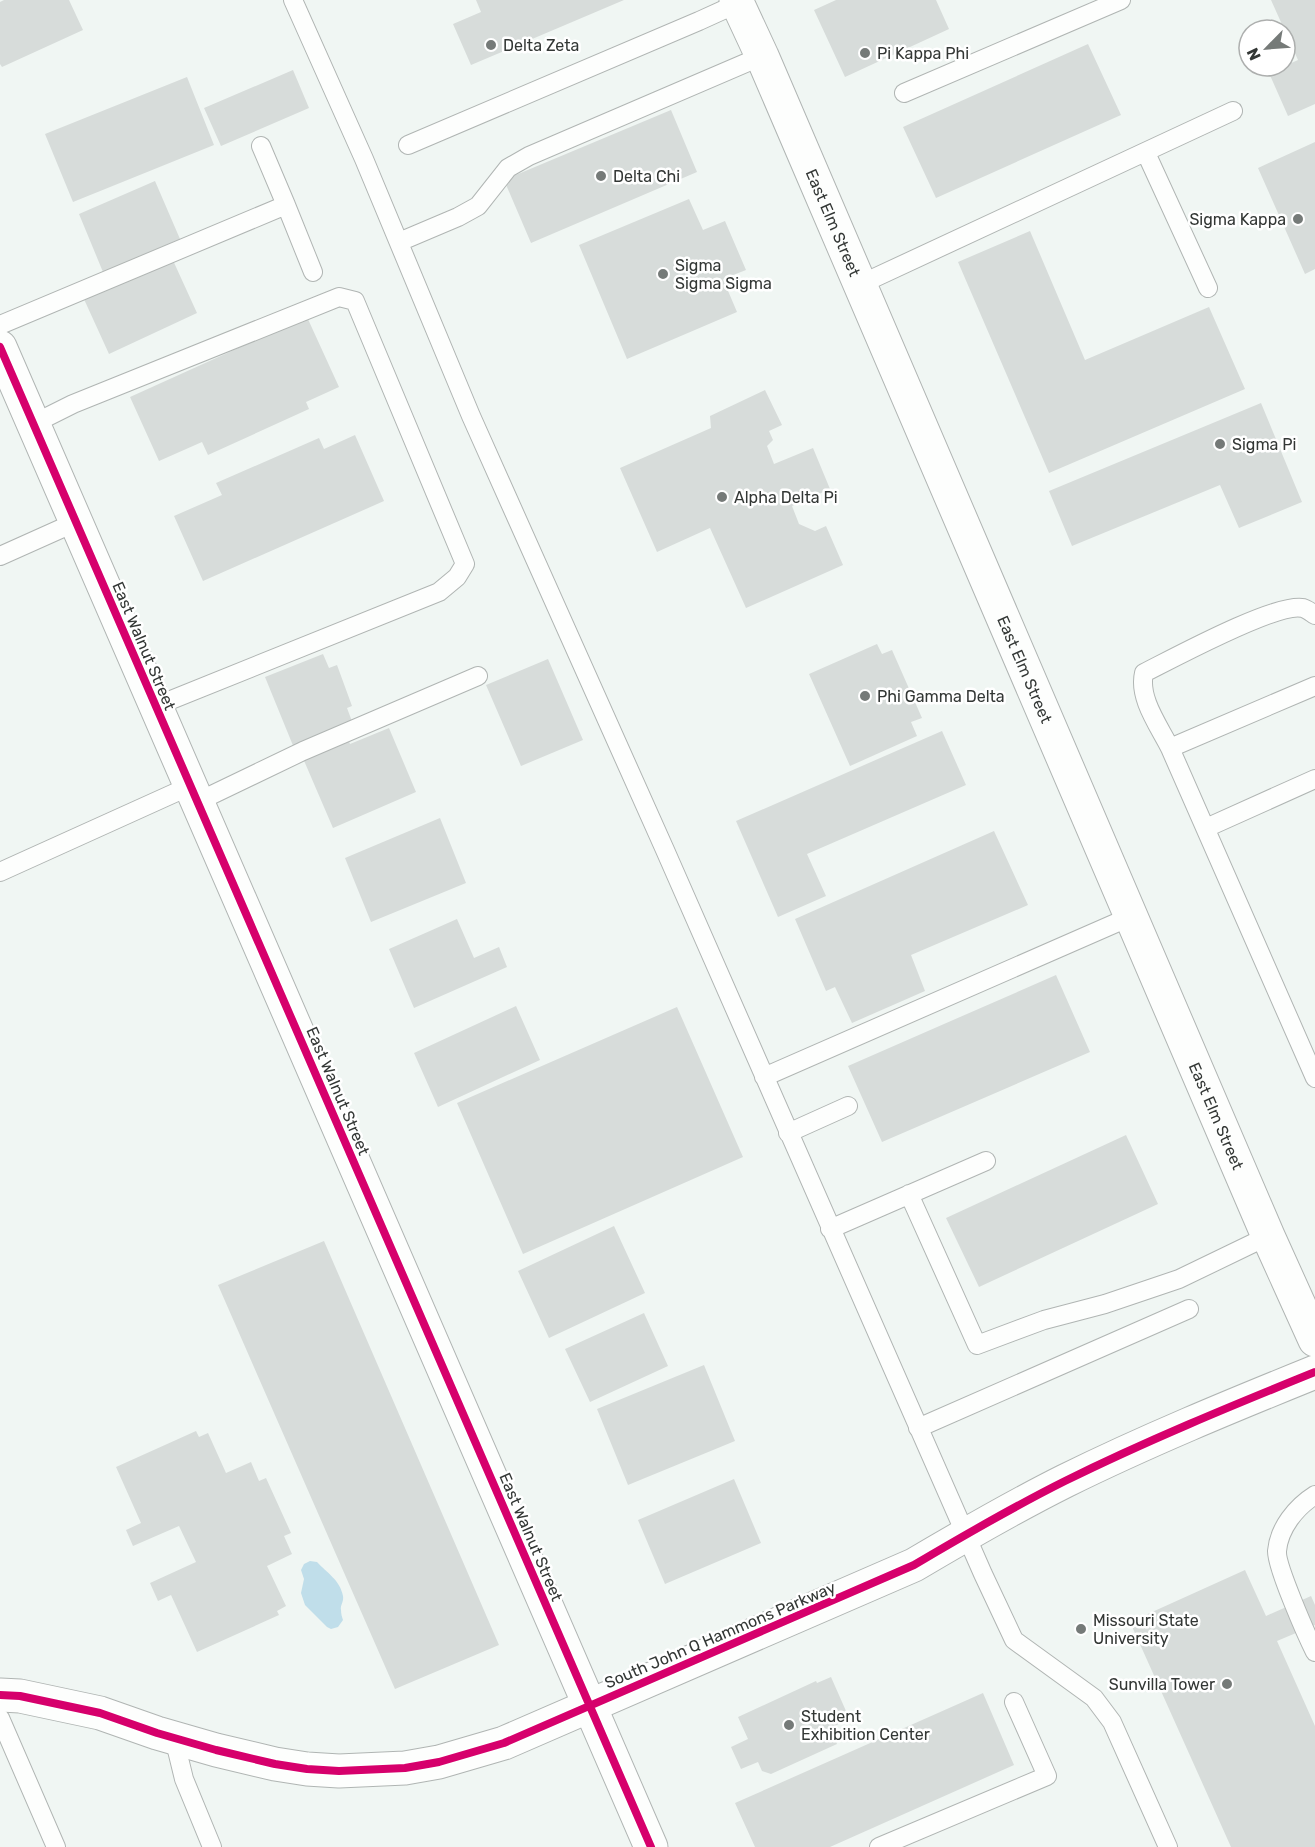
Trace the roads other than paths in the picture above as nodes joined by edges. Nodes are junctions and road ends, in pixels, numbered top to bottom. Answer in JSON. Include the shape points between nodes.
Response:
{"nodes":[{"id":1,"x":293,"y":0,"type":"edge"},
{"id":2,"x":1121,"y":0,"type":"edge"},
{"id":3,"x":739,"y":1,"type":"edge"},
{"id":4,"x":762,"y":56,"type":"junction"},
{"id":5,"x":904,"y":93,"type":"dead end"},
{"id":6,"x":1233,"y":111,"type":"dead end"},
{"id":7,"x":408,"y":145,"type":"dead end"},
{"id":8,"x":261,"y":146,"type":"dead end"},
{"id":9,"x":1146,"y":153,"type":"junction"},
{"id":10,"x":286,"y":205,"type":"junction"},
{"id":11,"x":399,"y":242,"type":"junction"},
{"id":12,"x":314,"y":272,"type":"dead end"},
{"id":13,"x":859,"y":285,"type":"junction"},
{"id":14,"x":1208,"y":288,"type":"dead end"},
{"id":15,"x":0,"y":325,"type":"edge"},
{"id":16,"x":0,"y":347,"type":"edge"},
{"id":17,"x":33,"y":424,"type":"junction"},
{"id":18,"x":76,"y":522,"type":"junction"},
{"id":19,"x":0,"y":556,"type":"edge"},
{"id":20,"x":1315,"y":615,"type":"edge"},
{"id":21,"x":478,"y":676,"type":"dead end"},
{"id":22,"x":1315,"y":686,"type":"edge"},
{"id":23,"x":156,"y":706,"type":"junction"},
{"id":24,"x":1170,"y":748,"type":"junction"},
{"id":25,"x":1315,"y":779,"type":"edge"},
{"id":26,"x":194,"y":794,"type":"junction"},
{"id":27,"x":1206,"y":828,"type":"junction"},
{"id":28,"x":0,"y":872,"type":"edge"},
{"id":29,"x":1132,"y":916,"type":"junction"},
{"id":30,"x":764,"y":1077,"type":"junction"},
{"id":31,"x":1315,"y":1078,"type":"edge"},
{"id":32,"x":848,"y":1106,"type":"dead end"},
{"id":33,"x":788,"y":1133,"type":"junction"},
{"id":34,"x":986,"y":1161,"type":"dead end"},
{"id":35,"x":909,"y":1194,"type":"junction"},
{"id":36,"x":830,"y":1229,"type":"junction"},
{"id":37,"x":1268,"y":1236,"type":"junction"},
{"id":38,"x":1190,"y":1310,"type":"dead end"},
{"id":39,"x":1315,"y":1340,"type":"edge"},
{"id":40,"x":1315,"y":1372,"type":"edge"},
{"id":41,"x":918,"y":1428,"type":"junction"},
{"id":42,"x":1315,"y":1496,"type":"edge"},
{"id":43,"x":964,"y":1535,"type":"junction"},
{"id":44,"x":1315,"y":1652,"type":"edge"},
{"id":45,"x":0,"y":1695,"type":"edge"},
{"id":46,"x":1014,"y":1702,"type":"dead end"},
{"id":47,"x":590,"y":1706,"type":"junction"},
{"id":48,"x":0,"y":1718,"type":"edge"},
{"id":49,"x":174,"y":1738,"type":"junction"},
{"id":50,"x":56,"y":1847,"type":"edge"},
{"id":51,"x":212,"y":1847,"type":"edge"},
{"id":52,"x":651,"y":1847,"type":"edge"},
{"id":53,"x":879,"y":1847,"type":"edge"},
{"id":54,"x":1168,"y":1847,"type":"edge"}],
"edges":[{"from":1,"to":11,"type":"lane"},
{"from":2,"to":5,"type":"lane"},
{"from":3,"to":4,"type":"street","name":"East Elm Street"},
{"from":3,"to":7,"type":"lane"},
{"from":4,"to":11,"type":"lane","via":[[529,156],[508,168],[478,206]]},
{"from":4,"to":13,"type":"street","name":"East Elm Street"},
{"from":6,"to":9,"type":"lane"},
{"from":8,"to":10,"type":"lane"},
{"from":9,"to":13,"type":"lane"},
{"from":9,"to":14,"type":"lane"},
{"from":10,"to":12,"type":"lane"},
{"from":10,"to":15,"type":"lane"},
{"from":11,"to":30,"type":"lane","via":[[471,416]]},
{"from":13,"to":29,"type":"street","name":"East Elm Street"},
{"from":16,"to":17,"type":"street","name":"East Walnut Street"},
{"from":17,"to":18,"type":"street","name":"East Walnut Street"},
{"from":17,"to":23,"type":"lane","via":[[73,404],[339,297],[355,301],[465,564],[439,592]]},
{"from":18,"to":19,"type":"lane"},
{"from":18,"to":23,"type":"street","name":"East Walnut Street"},
{"from":20,"to":24,"type":"lane","via":[[1303,608],[1251,621],[1144,673],[1146,699]]},
{"from":21,"to":26,"type":"lane"},
{"from":22,"to":24,"type":"lane"},
{"from":23,"to":26,"type":"street","name":"East Walnut Street"},
{"from":24,"to":27,"type":"lane"},
{"from":25,"to":27,"type":"lane"},
{"from":26,"to":28,"type":"lane"},
{"from":26,"to":47,"type":"street","name":"East Walnut Street"},
{"from":27,"to":31,"type":"lane"},
{"from":29,"to":30,"type":"lane"},
{"from":29,"to":37,"type":"street","name":"East Elm Street"},
{"from":30,"to":33,"type":"lane"},
{"from":32,"to":33,"type":"lane"},
{"from":33,"to":36,"type":"lane"},
{"from":34,"to":35,"type":"lane"},
{"from":35,"to":36,"type":"lane"},
{"from":35,"to":37,"type":"lane","via":[[977,1345],[1179,1279]]},
{"from":36,"to":41,"type":"lane"},
{"from":37,"to":39,"type":"street","name":"East Elm Street"},
{"from":38,"to":41,"type":"lane"},
{"from":40,"to":43,"type":"street","name":"South John Q Hammons Parkway","via":[[1064,1481]]},
{"from":41,"to":43,"type":"lane"},
{"from":42,"to":44,"type":"lane","via":[[1292,1515],[1276,1554]]},
{"from":43,"to":47,"type":"street","name":"South John Q Hammons Parkway","via":[[914,1565]]},
{"from":43,"to":54,"type":"lane","via":[[1014,1640],[1094,1698],[1112,1722]]},
{"from":45,"to":49,"type":"street","name":"South John Q Hammons Parkway","via":[[100,1713]]},
{"from":46,"to":53,"type":"lane","via":[[1047,1776]]},
{"from":47,"to":49,"type":"street","name":"South John Q Hammons Parkway","via":[[472,1754],[416,1766],[372,1770],[339,1771],[275,1764]]},
{"from":47,"to":52,"type":"street","name":"East Walnut Street"},
{"from":48,"to":50,"type":"lane"},
{"from":49,"to":51,"type":"lane","via":[[184,1779]]}]}
